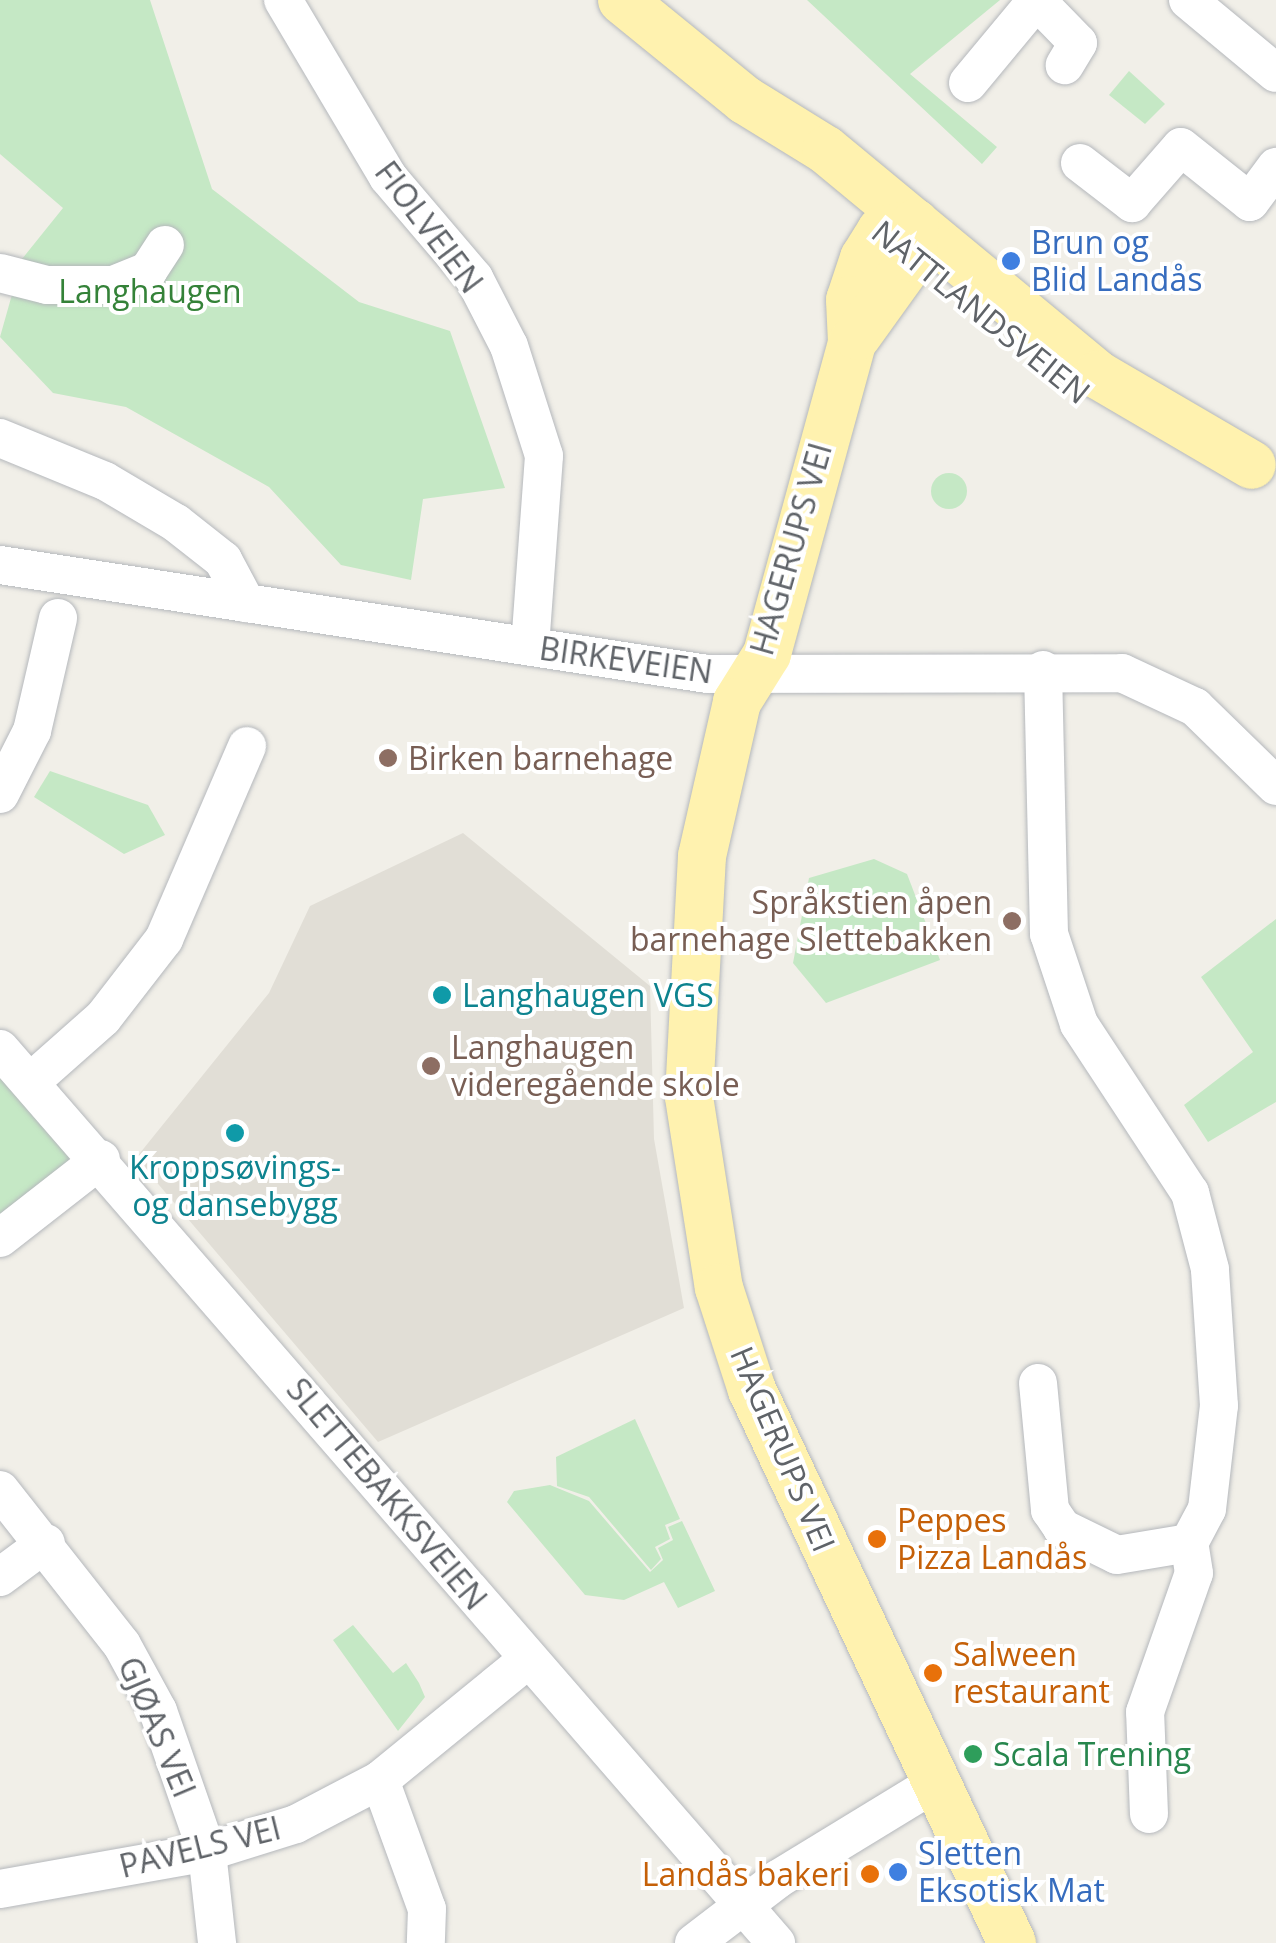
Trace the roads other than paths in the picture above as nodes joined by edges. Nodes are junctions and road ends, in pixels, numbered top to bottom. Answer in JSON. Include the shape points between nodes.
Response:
{"nodes":[{"id":1,"x":283,"y":0,"type":"edge"},
{"id":2,"x":622,"y":0,"type":"edge"},
{"id":3,"x":1036,"y":0,"type":"edge"},
{"id":4,"x":1188,"y":0,"type":"edge"},
{"id":5,"x":1065,"y":65,"type":"dead end"},
{"id":6,"x":1276,"y":73,"type":"edge"},
{"id":7,"x":968,"y":83,"type":"dead end"},
{"id":8,"x":1080,"y":163,"type":"dead end"},
{"id":9,"x":1276,"y":168,"type":"edge"},
{"id":10,"x":903,"y":237,"type":"junction"},
{"id":11,"x":159,"y":270,"type":"dead end"},
{"id":12,"x":0,"y":273,"type":"edge"},
{"id":13,"x":0,"y":438,"type":"edge"},
{"id":14,"x":1264,"y":468,"type":"edge"},
{"id":15,"x":0,"y":566,"type":"edge"},
{"id":16,"x":246,"y":603,"type":"junction"},
{"id":17,"x":58,"y":618,"type":"dead end"},
{"id":18,"x":530,"y":646,"type":"junction"},
{"id":19,"x":1043,"y":670,"type":"junction"},
{"id":20,"x":751,"y":676,"type":"junction"},
{"id":21,"x":247,"y":746,"type":"dead end"},
{"id":22,"x":1276,"y":786,"type":"edge"},
{"id":23,"x":0,"y":794,"type":"edge"},
{"id":24,"x":0,"y":1049,"type":"edge"},
{"id":25,"x":34,"y":1080,"type":"junction"},
{"id":26,"x":101,"y":1159,"type":"junction"},
{"id":27,"x":0,"y":1238,"type":"edge"},
{"id":28,"x":1038,"y":1382,"type":"dead end"},
{"id":29,"x":0,"y":1490,"type":"edge"},
{"id":30,"x":46,"y":1543,"type":"junction"},
{"id":31,"x":1189,"y":1543,"type":"junction"},
{"id":32,"x":0,"y":1578,"type":"edge"},
{"id":33,"x":527,"y":1660,"type":"junction"},
{"id":34,"x":380,"y":1780,"type":"junction"},
{"id":35,"x":940,"y":1780,"type":"junction"},
{"id":36,"x":1149,"y":1814,"type":"dead end"},
{"id":37,"x":206,"y":1852,"type":"junction"},
{"id":38,"x":0,"y":1889,"type":"edge"},
{"id":39,"x":743,"y":1904,"type":"junction"},
{"id":40,"x":217,"y":1943,"type":"edge"},
{"id":41,"x":426,"y":1943,"type":"edge"},
{"id":42,"x":694,"y":1943,"type":"edge"},
{"id":43,"x":776,"y":1943,"type":"edge"},
{"id":44,"x":1012,"y":1943,"type":"edge"}],
"edges":[{"from":1,"to":18,"type":"street","name":"FIOLVEIEN","via":[[388,177],[474,278],[515,362],[544,456]]},
{"from":2,"to":10,"type":"main road","name":"NATTLANDSVEIEN","via":[[745,100],[776,142]]},
{"from":3,"to":5,"type":"street","via":[[1078,43]]},
{"from":3,"to":7,"type":"street"},
{"from":4,"to":6,"type":"street"},
{"from":8,"to":9,"type":"street","via":[[1132,204],[1182,147],[1250,202]]},
{"from":10,"to":14,"type":"main road","name":"NATTLANDSVEIEN","via":[[1116,418],[1205,460]]},
{"from":10,"to":20,"type":"main road","name":"HAGERUPS VEI","via":[[852,343],[767,654]]},
{"from":11,"to":12,"type":"street","via":[[96,285]]},
{"from":13,"to":16,"type":"street","via":[[105,480],[176,523],[223,560]]},
{"from":15,"to":16,"type":"street","name":"BIRKEVEIEN"},
{"from":16,"to":18,"type":"street","name":"BIRKEVEIEN"},
{"from":17,"to":23,"type":"street","via":[[32,731]]},
{"from":18,"to":20,"type":"street","name":"BIRKEVEIEN"},
{"from":19,"to":20,"type":"street","name":"BIRKEVEIEN"},
{"from":19,"to":22,"type":"street","name":"BIRKEVEIEN","via":[[1089,668],[1157,682]]},
{"from":19,"to":31,"type":"street","via":[[1049,934],[1079,1024],[1190,1193],[1210,1269],[1219,1406],[1207,1510]]},
{"from":20,"to":35,"type":"main road","name":"HAGERUPS VEI","via":[[706,839],[692,944],[689,1097],[699,1181],[752,1390]]},
{"from":21,"to":25,"type":"street","via":[[164,939],[103,1018]]},
{"from":24,"to":25,"type":"street","name":"SLETTEBAKKSVEIEN"},
{"from":25,"to":26,"type":"street","name":"SLETTEBAKKSVEIEN"},
{"from":26,"to":27,"type":"street"},
{"from":26,"to":33,"type":"street","name":"SLETTEBAKKSVEIEN"},
{"from":28,"to":31,"type":"street","via":[[1050,1510],[1062,1528],[1116,1555]]},
{"from":29,"to":30,"type":"street","name":"GJØAS VEI"},
{"from":30,"to":32,"type":"street"},
{"from":30,"to":37,"type":"street","name":"GJØAS VEI","via":[[122,1645],[158,1711]]},
{"from":31,"to":36,"type":"street","via":[[1194,1573],[1145,1712]]},
{"from":33,"to":34,"type":"street","name":"PAVELS VEI"},
{"from":33,"to":39,"type":"street","name":"SLETTEBAKKSVEIEN"},
{"from":34,"to":37,"type":"street","name":"PAVELS VEI","via":[[296,1824]]},
{"from":34,"to":41,"type":"street","via":[[427,1909]]},
{"from":35,"to":39,"type":"street"},
{"from":35,"to":44,"type":"main road","name":"HAGERUPS VEI"},
{"from":37,"to":38,"type":"street","name":"PAVELS VEI"},
{"from":37,"to":40,"type":"street","name":"GJØAS VEI"},
{"from":39,"to":42,"type":"street"},
{"from":39,"to":43,"type":"street","name":"SLETTEBAKKSVEIEN"}]}
